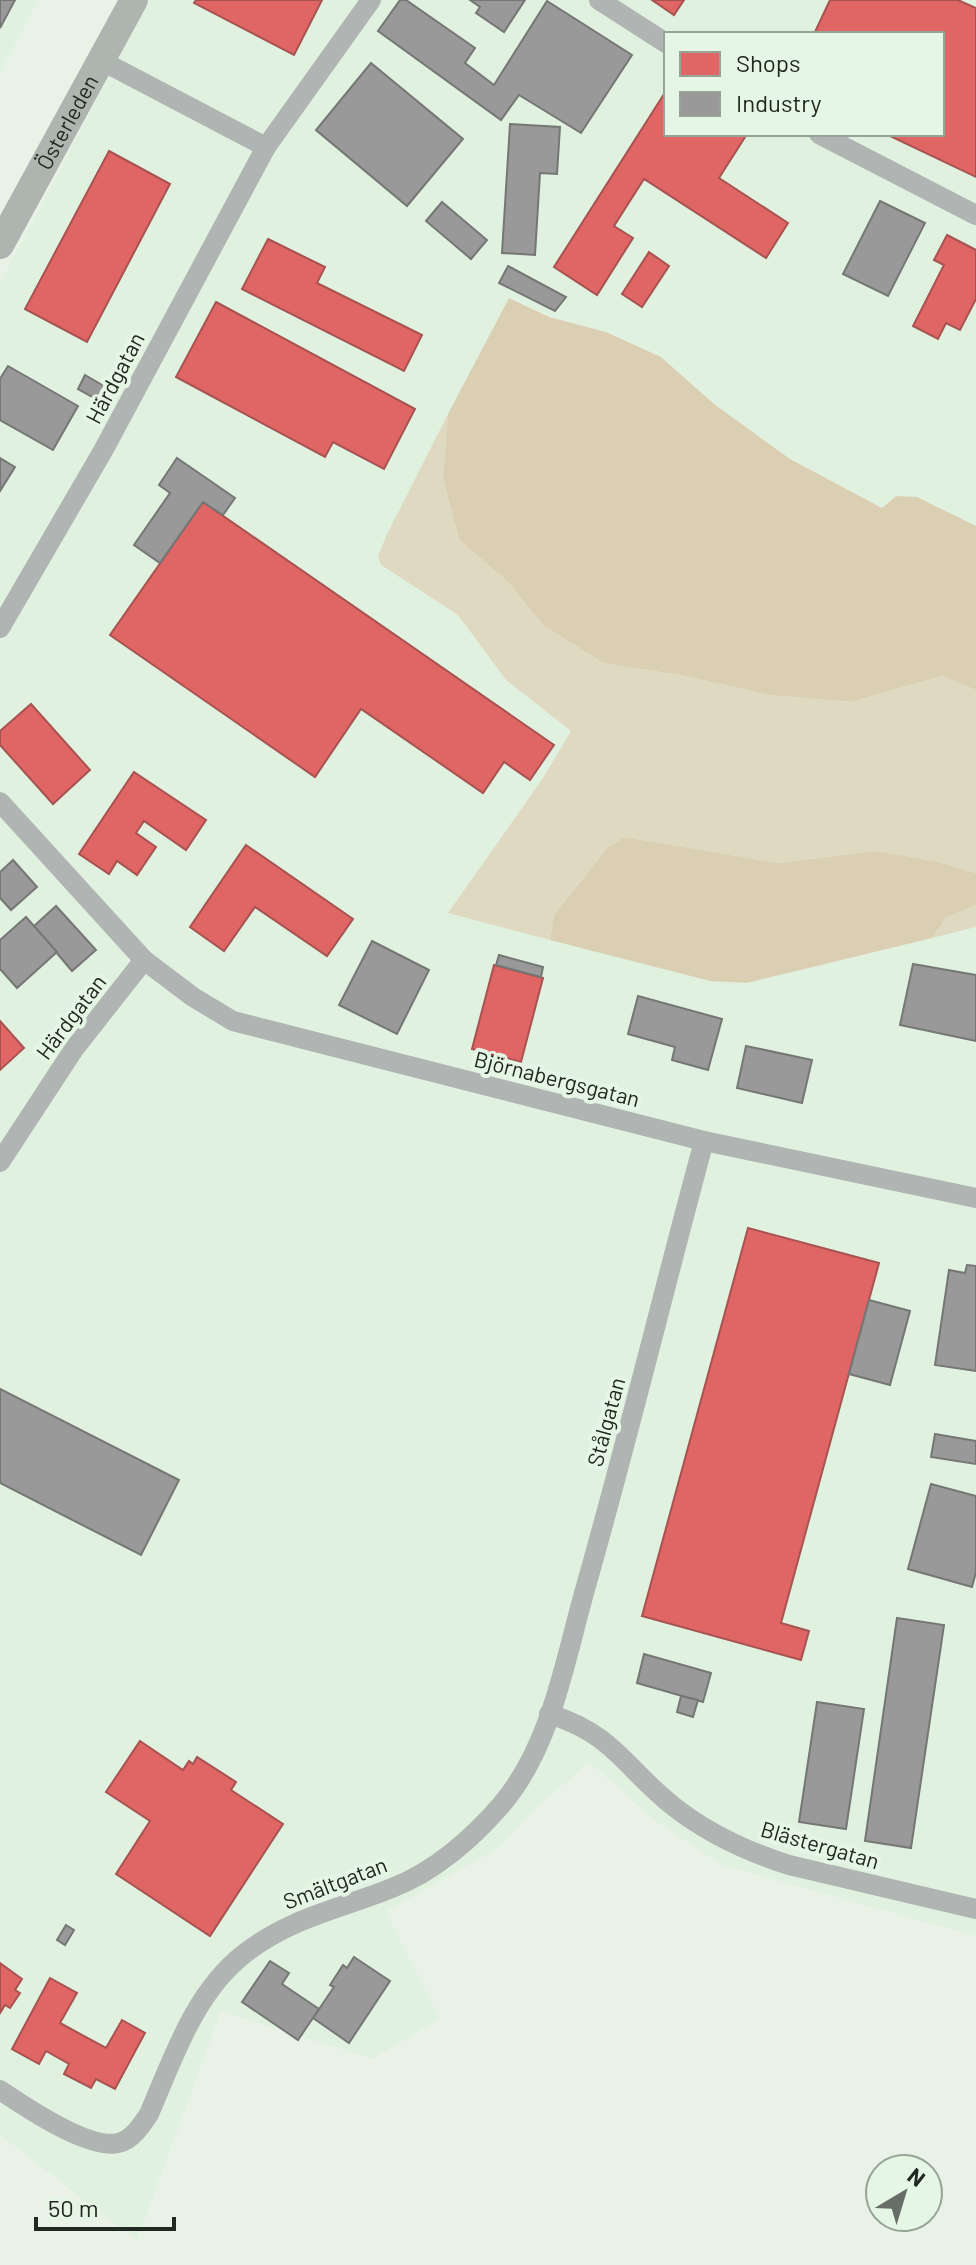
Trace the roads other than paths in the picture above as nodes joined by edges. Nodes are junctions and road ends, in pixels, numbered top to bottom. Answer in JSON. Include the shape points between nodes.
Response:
{"nodes":[{"id":1,"x":134,"y":0,"type":"edge"},
{"id":2,"x":371,"y":0,"type":"edge"},
{"id":3,"x":599,"y":0,"type":"edge"},
{"id":4,"x":664,"y":42,"type":"edge"},
{"id":5,"x":102,"y":61,"type":"junction"},
{"id":6,"x":823,"y":136,"type":"edge"},
{"id":7,"x":266,"y":147,"type":"junction"},
{"id":8,"x":976,"y":215,"type":"edge"},
{"id":9,"x":0,"y":245,"type":"edge"},
{"id":10,"x":0,"y":628,"type":"edge"},
{"id":11,"x":0,"y":802,"type":"edge"},
{"id":12,"x":144,"y":960,"type":"junction"},
{"id":13,"x":704,"y":1141,"type":"junction"},
{"id":14,"x":0,"y":1162,"type":"edge"},
{"id":15,"x":976,"y":1198,"type":"edge"},
{"id":16,"x":549,"y":1714,"type":"junction"},
{"id":17,"x":976,"y":1909,"type":"edge"},
{"id":18,"x":0,"y":2090,"type":"edge"}],
"edges":[{"from":1,"to":5,"type":"main road","name":"Österleden"},
{"from":2,"to":7,"type":"street","name":"Härdgatan"},
{"from":3,"to":4,"type":"street"},
{"from":5,"to":7,"type":"street"},
{"from":5,"to":9,"type":"main road","name":"Österleden"},
{"from":6,"to":8,"type":"street"},
{"from":7,"to":10,"type":"street","name":"Härdgatan","via":[[104,449]]},
{"from":11,"to":12,"type":"street"},
{"from":12,"to":13,"type":"street","name":"Björnabergsgatan","via":[[233,1021]]},
{"from":12,"to":14,"type":"street","name":"Härdgatan","via":[[74,1049]]},
{"from":13,"to":15,"type":"street","name":"Björnabergsgatan"},
{"from":13,"to":16,"type":"street","name":"Stålgatan"},
{"from":16,"to":17,"type":"street","name":"Blästergatan","via":[[594,1733],[673,1806],[762,1856]]},
{"from":16,"to":18,"type":"street","name":"Smältgatan","via":[[531,1763],[514,1790],[448,1855],[394,1887],[300,1920],[243,1955],[224,1974],[187,2029],[149,2114],[121,2143],[84,2138]]}]}
